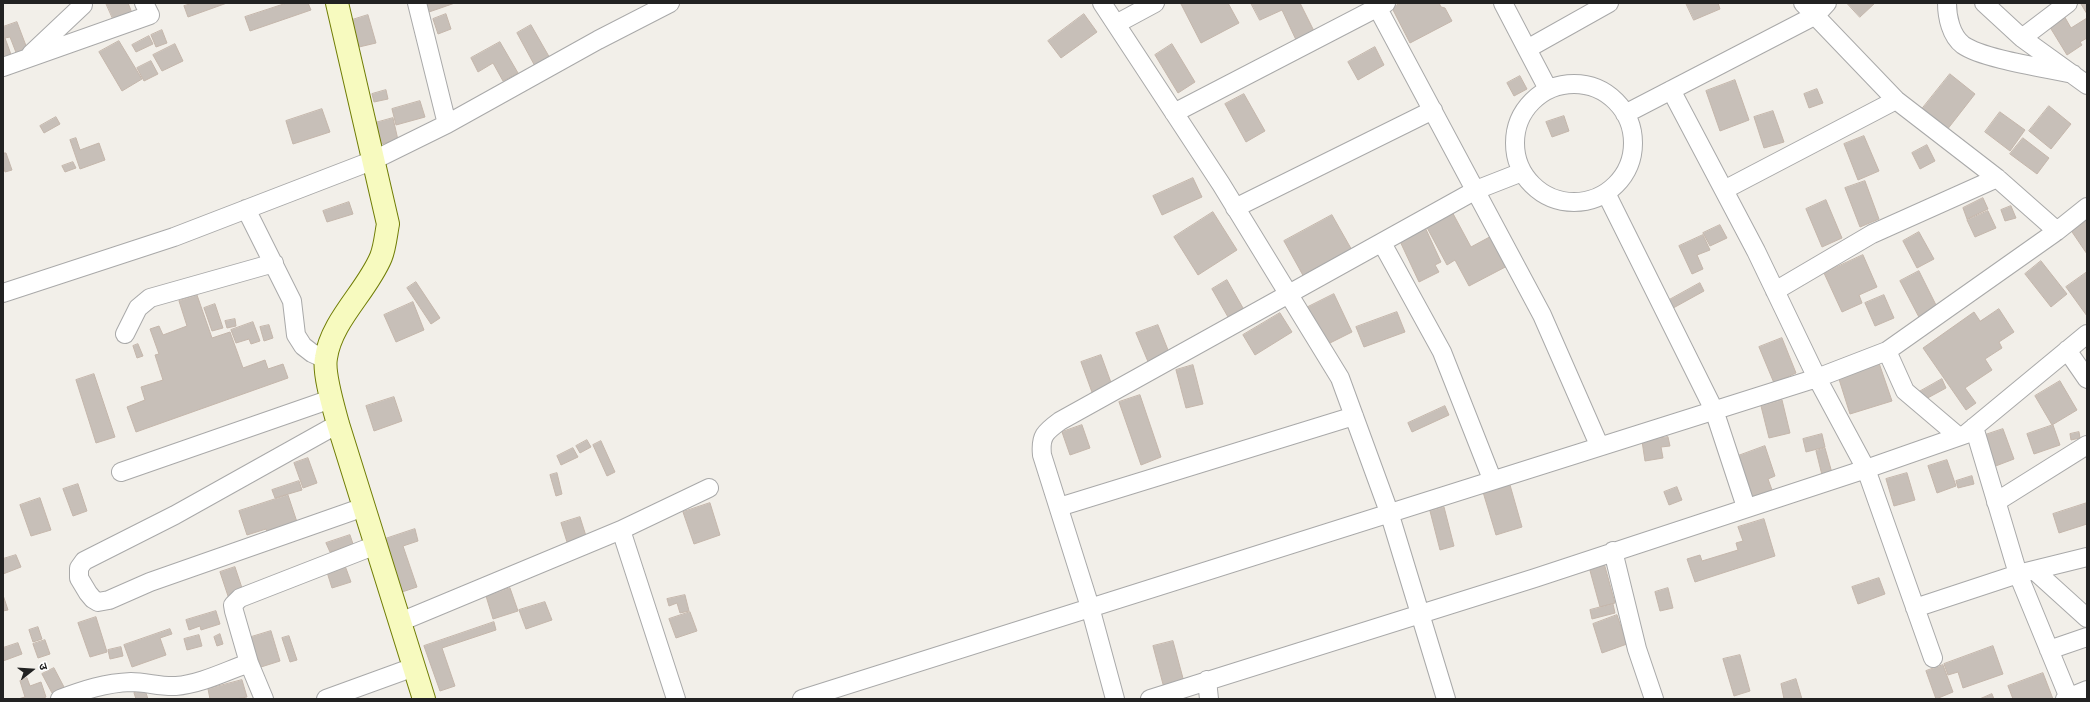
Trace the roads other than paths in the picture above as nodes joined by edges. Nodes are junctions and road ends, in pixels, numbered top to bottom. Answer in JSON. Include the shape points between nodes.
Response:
{"nodes":[{"id":1,"x":144,"y":3,"type":"edge"},
{"id":2,"x":337,"y":3,"type":"edge"},
{"id":3,"x":417,"y":3,"type":"edge"},
{"id":4,"x":670,"y":3,"type":"edge"},
{"id":5,"x":1102,"y":3,"type":"edge"},
{"id":6,"x":1155,"y":3,"type":"edge"},
{"id":7,"x":1503,"y":3,"type":"edge"},
{"id":8,"x":1610,"y":3,"type":"edge"},
{"id":9,"x":1947,"y":3,"type":"edge"},
{"id":10,"x":1984,"y":3,"type":"edge"},
{"id":11,"x":2068,"y":3,"type":"edge"},
{"id":12,"x":82,"y":4,"type":"edge"},
{"id":13,"x":1379,"y":5,"type":"edge"},
{"id":14,"x":1815,"y":7,"type":"edge"},
{"id":15,"x":1116,"y":24,"type":"junction"},
{"id":16,"x":86,"y":38,"type":"junction"},
{"id":17,"x":2022,"y":38,"type":"junction"},
{"id":18,"x":1527,"y":49,"type":"junction"},
{"id":19,"x":28,"y":58,"type":"junction"},
{"id":20,"x":3,"y":67,"type":"edge"},
{"id":21,"x":2073,"y":74,"type":"junction"},
{"id":22,"x":2087,"y":84,"type":"edge"},
{"id":23,"x":1548,"y":89,"type":"junction"},
{"id":24,"x":1671,"y":90,"type":"junction"},
{"id":25,"x":1896,"y":100,"type":"junction"},
{"id":26,"x":1433,"y":110,"type":"junction"},
{"id":27,"x":1174,"y":113,"type":"junction"},
{"id":28,"x":1625,"y":114,"type":"junction"},
{"id":29,"x":447,"y":124,"type":"junction"},
{"id":30,"x":374,"y":160,"type":"junction"},
{"id":31,"x":1522,"y":172,"type":"junction"},
{"id":32,"x":1997,"y":178,"type":"junction"},
{"id":33,"x":1476,"y":190,"type":"junction"},
{"id":34,"x":1724,"y":190,"type":"junction"},
{"id":35,"x":1606,"y":193,"type":"junction"},
{"id":36,"x":2087,"y":207,"type":"edge"},
{"id":37,"x":1235,"y":208,"type":"junction"},
{"id":38,"x":246,"y":209,"type":"junction"},
{"id":39,"x":2057,"y":231,"type":"junction"},
{"id":40,"x":1382,"y":243,"type":"junction"},
{"id":41,"x":274,"y":263,"type":"junction"},
{"id":42,"x":1774,"y":291,"type":"junction"},
{"id":43,"x":3,"y":293,"type":"edge"},
{"id":44,"x":1289,"y":295,"type":"junction"},
{"id":45,"x":125,"y":334,"type":"dead end"},
{"id":46,"x":2087,"y":334,"type":"edge"},
{"id":47,"x":2067,"y":350,"type":"junction"},
{"id":48,"x":1888,"y":352,"type":"junction"},
{"id":49,"x":325,"y":358,"type":"junction"},
{"id":50,"x":1817,"y":378,"type":"junction"},
{"id":51,"x":2087,"y":379,"type":"edge"},
{"id":52,"x":331,"y":399,"type":"junction"},
{"id":53,"x":1714,"y":410,"type":"junction"},
{"id":54,"x":1354,"y":416,"type":"junction"},
{"id":55,"x":338,"y":424,"type":"junction"},
{"id":56,"x":1974,"y":427,"type":"junction"},
{"id":57,"x":1958,"y":436,"type":"junction"},
{"id":58,"x":2087,"y":444,"type":"edge"},
{"id":59,"x":1599,"y":445,"type":"junction"},
{"id":60,"x":1866,"y":469,"type":"junction"},
{"id":61,"x":122,"y":472,"type":"dead end"},
{"id":62,"x":1492,"y":479,"type":"junction"},
{"id":63,"x":709,"y":488,"type":"dead end"},
{"id":64,"x":1996,"y":502,"type":"junction"},
{"id":65,"x":1059,"y":506,"type":"junction"},
{"id":66,"x":364,"y":507,"type":"junction"},
{"id":67,"x":1746,"y":507,"type":"junction"},
{"id":68,"x":1389,"y":512,"type":"junction"},
{"id":69,"x":621,"y":530,"type":"junction"},
{"id":70,"x":376,"y":545,"type":"junction"},
{"id":71,"x":1613,"y":551,"type":"junction"},
{"id":72,"x":2087,"y":557,"type":"edge"},
{"id":73,"x":2026,"y":572,"type":"junction"},
{"id":74,"x":1090,"y":607,"type":"junction"},
{"id":75,"x":1915,"y":608,"type":"junction"},
{"id":76,"x":1420,"y":614,"type":"junction"},
{"id":77,"x":2087,"y":618,"type":"edge"},
{"id":78,"x":400,"y":622,"type":"junction"},
{"id":79,"x":2087,"y":637,"type":"edge"},
{"id":80,"x":2049,"y":650,"type":"junction"},
{"id":81,"x":1932,"y":658,"type":"dead end"},
{"id":82,"x":249,"y":663,"type":"junction"},
{"id":83,"x":414,"y":667,"type":"junction"},
{"id":84,"x":1207,"y":680,"type":"junction"},
{"id":85,"x":2087,"y":690,"type":"edge"},
{"id":86,"x":2067,"y":698,"type":"edge"},
{"id":87,"x":60,"y":699,"type":"edge"},
{"id":88,"x":264,"y":699,"type":"edge"},
{"id":89,"x":326,"y":699,"type":"edge"},
{"id":90,"x":424,"y":699,"type":"edge"},
{"id":91,"x":676,"y":699,"type":"edge"},
{"id":92,"x":802,"y":699,"type":"edge"},
{"id":93,"x":1115,"y":699,"type":"edge"},
{"id":94,"x":1150,"y":699,"type":"edge"},
{"id":95,"x":1209,"y":699,"type":"edge"},
{"id":96,"x":1446,"y":699,"type":"edge"},
{"id":97,"x":1654,"y":699,"type":"edge"}],
"edges":[{"from":1,"to":16,"type":"street","via":[[150,15]]},
{"from":2,"to":30,"type":"street"},
{"from":3,"to":29,"type":"street"},
{"from":4,"to":29,"type":"street"},
{"from":5,"to":15,"type":"street"},
{"from":6,"to":15,"type":"street"},
{"from":7,"to":18,"type":"street"},
{"from":8,"to":18,"type":"street"},
{"from":9,"to":21,"type":"street","via":[[1951,28],[1962,45],[1985,55]]},
{"from":10,"to":17,"type":"street"},
{"from":11,"to":17,"type":"street"},
{"from":12,"to":16,"type":"street"},
{"from":12,"to":19,"type":"street"},
{"from":13,"to":26,"type":"street"},
{"from":13,"to":27,"type":"street"},
{"from":14,"to":24,"type":"street"},
{"from":14,"to":25,"type":"street"},
{"from":15,"to":27,"type":"street"},
{"from":16,"to":19,"type":"street"},
{"from":17,"to":21,"type":"street"},
{"from":18,"to":23,"type":"street"},
{"from":19,"to":20,"type":"street"},
{"from":21,"to":22,"type":"street"},
{"from":23,"to":28,"type":"street","via":[[1566,84],[1585,84],[1603,91],[1619,104]]},
{"from":23,"to":31,"type":"street","via":[[1529,104],[1515,133],[1515,152]]},
{"from":24,"to":28,"type":"street"},
{"from":24,"to":34,"type":"street"},
{"from":25,"to":32,"type":"street"},
{"from":25,"to":34,"type":"street"},
{"from":26,"to":33,"type":"street"},
{"from":26,"to":37,"type":"street"},
{"from":27,"to":37,"type":"street"},
{"from":28,"to":35,"type":"street","via":[[1630,121],[1634,141],[1631,162],[1621,180]]},
{"from":29,"to":30,"type":"street"},
{"from":30,"to":38,"type":"street"},
{"from":30,"to":49,"type":"street","via":[[388,224],[381,256],[336,329]]},
{"from":31,"to":33,"type":"street"},
{"from":31,"to":35,"type":"street","via":[[1532,185],[1548,196],[1567,202],[1587,201]]},
{"from":32,"to":39,"type":"street"},
{"from":32,"to":42,"type":"street","via":[[1872,234]]},
{"from":33,"to":40,"type":"street"},
{"from":33,"to":59,"type":"street","via":[[1542,315]]},
{"from":34,"to":42,"type":"street"},
{"from":35,"to":53,"type":"street"},
{"from":36,"to":39,"type":"street"},
{"from":37,"to":44,"type":"street"},
{"from":38,"to":41,"type":"street"},
{"from":38,"to":43,"type":"street","via":[[174,237]]},
{"from":39,"to":48,"type":"street"},
{"from":40,"to":44,"type":"street"},
{"from":40,"to":62,"type":"street","via":[[1442,352]]},
{"from":41,"to":45,"type":"street","via":[[150,298],[138,308]]},
{"from":41,"to":49,"type":"street","via":[[292,301],[296,335],[307,349]]},
{"from":42,"to":50,"type":"street"},
{"from":44,"to":54,"type":"street","via":[[1340,378]]},
{"from":44,"to":65,"type":"street","via":[[1060,421],[1046,432],[1041,444],[1042,455]]},
{"from":46,"to":47,"type":"street"},
{"from":47,"to":51,"type":"street"},
{"from":47,"to":56,"type":"street"},
{"from":48,"to":50,"type":"street"},
{"from":48,"to":57,"type":"street","via":[[1905,391]]},
{"from":49,"to":52,"type":"street"},
{"from":50,"to":53,"type":"street"},
{"from":50,"to":60,"type":"street"},
{"from":52,"to":55,"type":"street"},
{"from":52,"to":61,"type":"street"},
{"from":53,"to":59,"type":"street"},
{"from":53,"to":67,"type":"street"},
{"from":54,"to":65,"type":"street"},
{"from":54,"to":68,"type":"street"},
{"from":55,"to":66,"type":"street"},
{"from":55,"to":66,"type":"street","via":[[175,515],[84,561],[79,568],[79,578],[92,600],[109,600],[150,582]]},
{"from":56,"to":57,"type":"street","via":[[1966,434]]},
{"from":56,"to":64,"type":"street"},
{"from":57,"to":60,"type":"street"},
{"from":58,"to":64,"type":"street"},
{"from":59,"to":62,"type":"street"},
{"from":60,"to":67,"type":"street"},
{"from":60,"to":75,"type":"street"},
{"from":62,"to":68,"type":"street"},
{"from":63,"to":69,"type":"street"},
{"from":64,"to":73,"type":"street"},
{"from":65,"to":74,"type":"street"},
{"from":66,"to":70,"type":"street"},
{"from":67,"to":71,"type":"street"},
{"from":68,"to":74,"type":"street"},
{"from":68,"to":76,"type":"street"},
{"from":69,"to":78,"type":"street"},
{"from":69,"to":91,"type":"street"},
{"from":70,"to":78,"type":"street"},
{"from":70,"to":82,"type":"street","via":[[240,598],[233,605]]},
{"from":71,"to":76,"type":"street"},
{"from":71,"to":97,"type":"street","via":[[1637,649]]},
{"from":72,"to":73,"type":"street"},
{"from":73,"to":75,"type":"street"},
{"from":73,"to":77,"type":"street"},
{"from":73,"to":80,"type":"street"},
{"from":74,"to":92,"type":"street"},
{"from":74,"to":93,"type":"street"},
{"from":75,"to":81,"type":"street"},
{"from":76,"to":84,"type":"street","via":[[1227,676]]},
{"from":76,"to":96,"type":"street"},
{"from":78,"to":83,"type":"street"},
{"from":79,"to":80,"type":"street"},
{"from":80,"to":86,"type":"street"},
{"from":82,"to":87,"type":"street","via":[[177,686],[114,683],[96,686]]},
{"from":82,"to":88,"type":"street"},
{"from":83,"to":89,"type":"street"},
{"from":83,"to":90,"type":"street"},
{"from":84,"to":94,"type":"street"},
{"from":84,"to":95,"type":"street"},
{"from":85,"to":86,"type":"street"}]}
